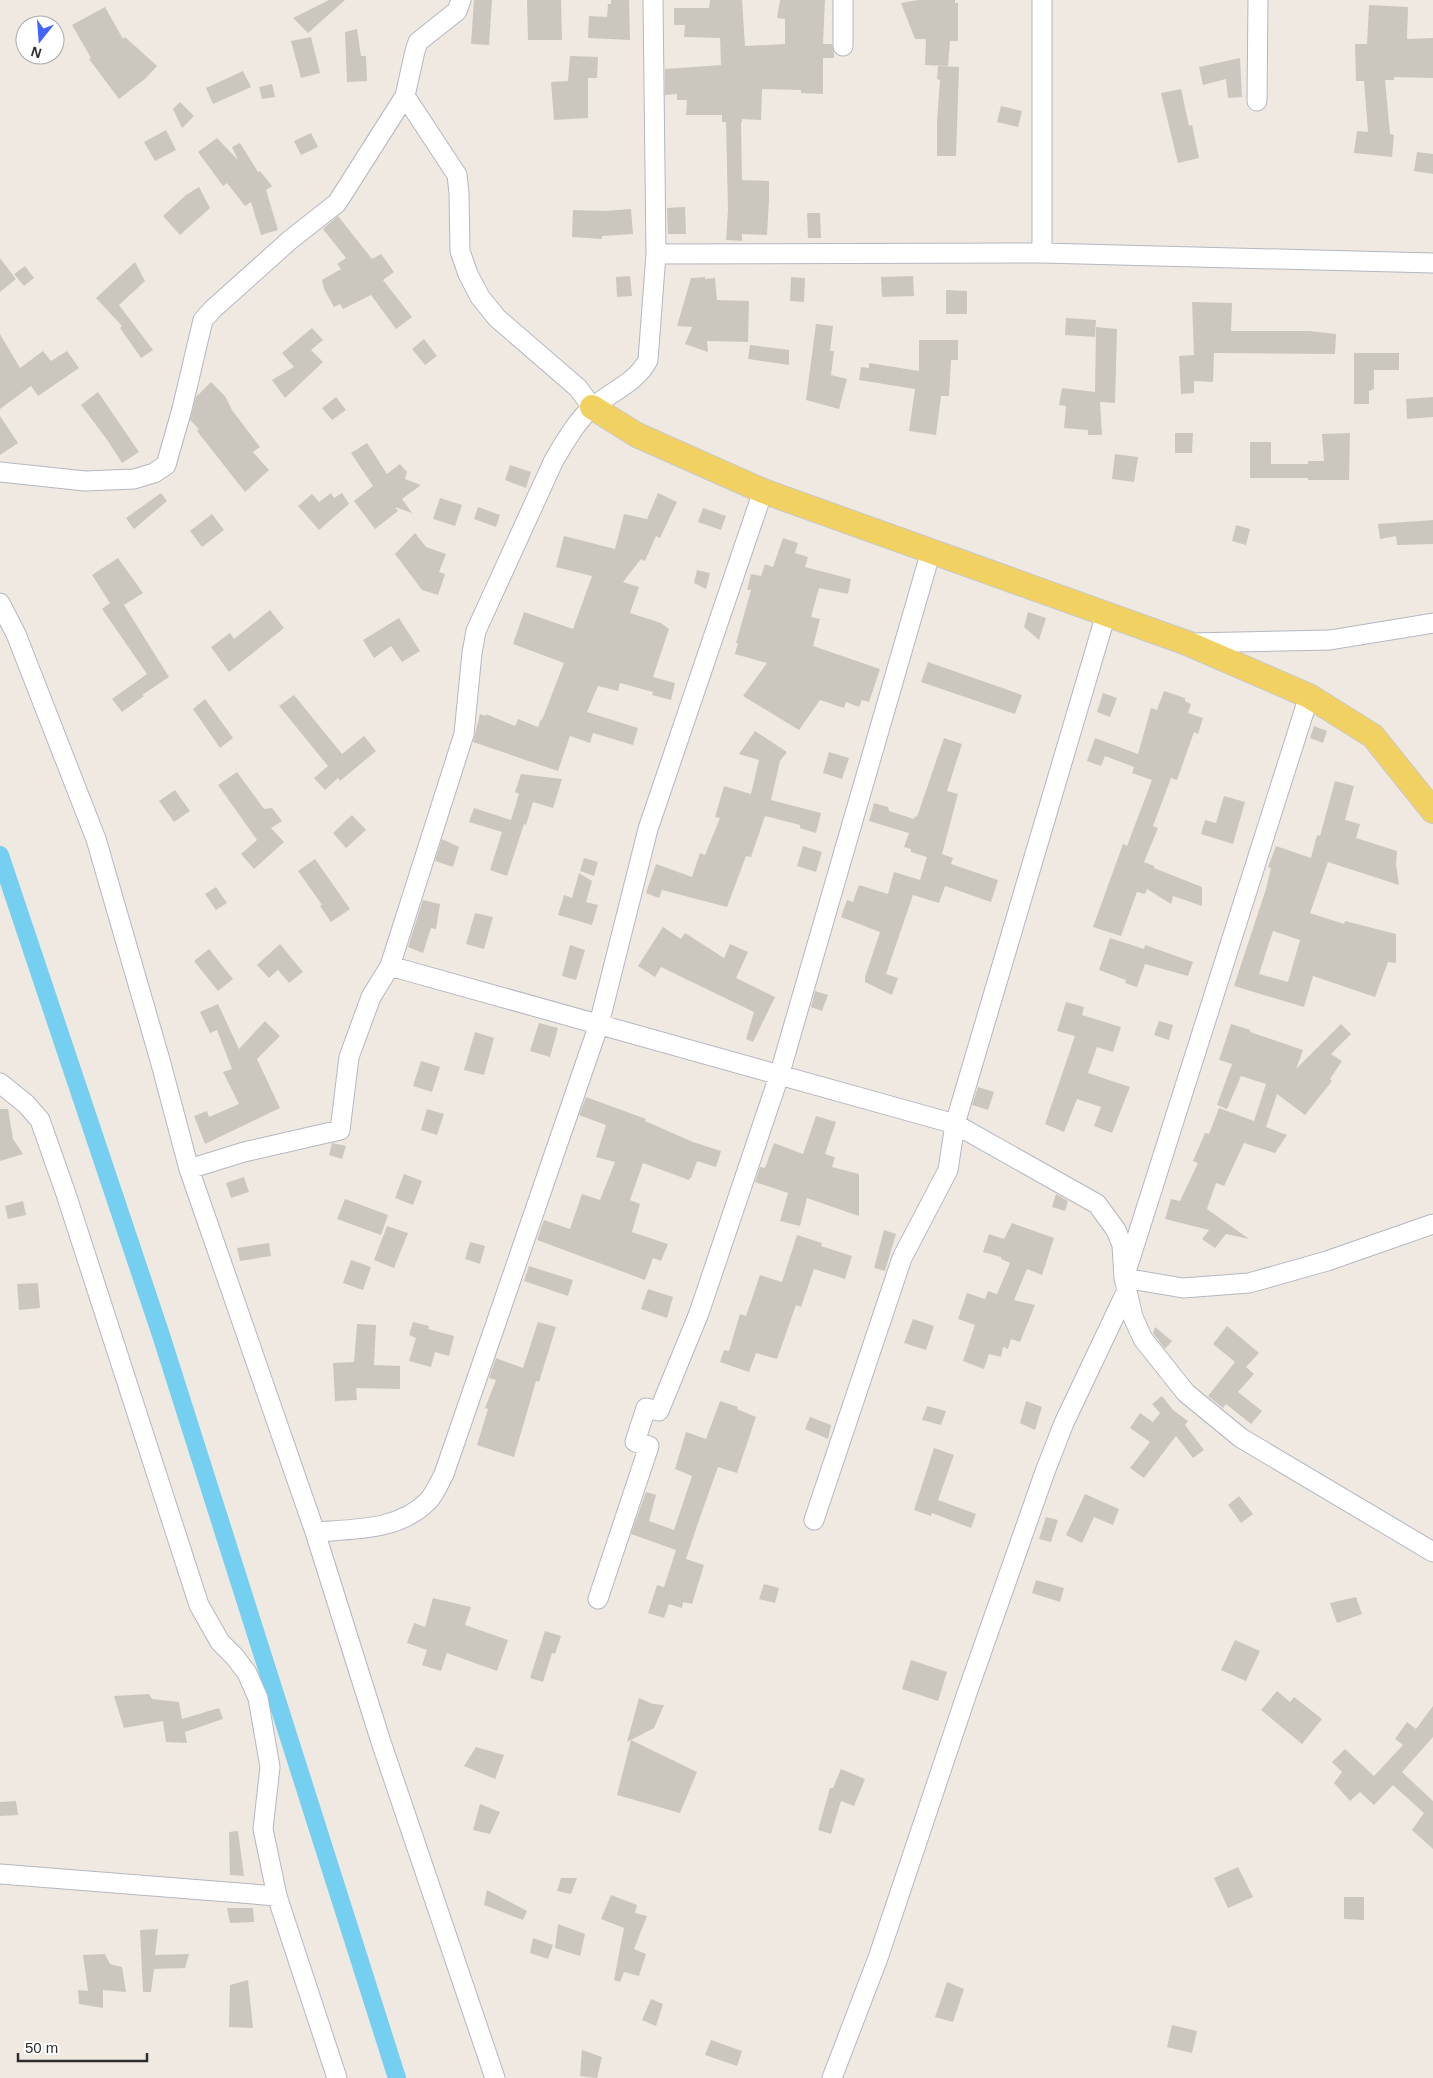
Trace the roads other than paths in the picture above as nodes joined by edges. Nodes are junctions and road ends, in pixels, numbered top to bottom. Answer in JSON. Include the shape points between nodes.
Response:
{"nodes":[{"id":1,"x":461,"y":0,"type":"edge"},
{"id":2,"x":653,"y":0,"type":"edge"},
{"id":3,"x":843,"y":0,"type":"edge"},
{"id":4,"x":1042,"y":0,"type":"edge"},
{"id":5,"x":1258,"y":0,"type":"edge"},
{"id":6,"x":843,"y":46,"type":"dead end"},
{"id":7,"x":405,"y":96,"type":"junction"},
{"id":8,"x":1257,"y":101,"type":"dead end"},
{"id":9,"x":1042,"y":253,"type":"junction"},
{"id":10,"x":656,"y":254,"type":"junction"},
{"id":11,"x":1433,"y":263,"type":"edge"},
{"id":12,"x":592,"y":407,"type":"junction"},
{"id":13,"x":0,"y":472,"type":"edge"},
{"id":14,"x":763,"y":491,"type":"junction"},
{"id":15,"x":931,"y":551,"type":"junction"},
{"id":16,"x":0,"y":603,"type":"edge"},
{"id":17,"x":1106,"y":614,"type":"junction"},
{"id":18,"x":1433,"y":623,"type":"edge"},
{"id":19,"x":1187,"y":643,"type":"junction"},
{"id":20,"x":1309,"y":696,"type":"junction"},
{"id":21,"x":1433,"y":811,"type":"edge"},
{"id":22,"x":390,"y":966,"type":"junction"},
{"id":23,"x":599,"y":1024,"type":"junction"},
{"id":24,"x":779,"y":1076,"type":"junction"},
{"id":25,"x":0,"y":1083,"type":"edge"},
{"id":26,"x":955,"y":1124,"type":"junction"},
{"id":27,"x":189,"y":1168,"type":"junction"},
{"id":28,"x":1433,"y":1224,"type":"edge"},
{"id":29,"x":1125,"y":1284,"type":"junction"},
{"id":30,"x":814,"y":1520,"type":"dead end"},
{"id":31,"x":315,"y":1532,"type":"junction"},
{"id":32,"x":1433,"y":1552,"type":"edge"},
{"id":33,"x":598,"y":1599,"type":"dead end"},
{"id":34,"x":0,"y":1874,"type":"edge"},
{"id":35,"x":277,"y":1896,"type":"junction"},
{"id":36,"x":337,"y":2078,"type":"edge"},
{"id":37,"x":495,"y":2078,"type":"edge"},
{"id":38,"x":832,"y":2078,"type":"edge"}],
"edges":[{"from":1,"to":7,"type":"street","via":[[457,12],[418,42]]},
{"from":2,"to":10,"type":"street"},
{"from":3,"to":6,"type":"street"},
{"from":4,"to":9,"type":"street"},
{"from":5,"to":8,"type":"street"},
{"from":7,"to":12,"type":"street","via":[[457,175],[460,251],[480,297],[498,318],[578,388]]},
{"from":7,"to":13,"type":"street","via":[[337,203],[203,320],[166,465],[154,473],[134,479],[85,481]]},
{"from":9,"to":10,"type":"street"},
{"from":9,"to":11,"type":"street"},
{"from":10,"to":12,"type":"street","via":[[648,360],[642,372]]},
{"from":12,"to":14,"type":"main road","via":[[637,435]]},
{"from":12,"to":22,"type":"street","via":[[554,460],[476,631],[464,734]]},
{"from":14,"to":15,"type":"main road"},
{"from":14,"to":23,"type":"street","via":[[648,829]]},
{"from":15,"to":17,"type":"main road"},
{"from":15,"to":24,"type":"street"},
{"from":16,"to":27,"type":"street","via":[[16,634],[96,838]]},
{"from":17,"to":19,"type":"main road"},
{"from":17,"to":26,"type":"street"},
{"from":18,"to":19,"type":"street","via":[[1330,640]]},
{"from":19,"to":20,"type":"main road"},
{"from":20,"to":21,"type":"main road","via":[[1373,736]]},
{"from":20,"to":29,"type":"street"},
{"from":22,"to":23,"type":"street"},
{"from":22,"to":27,"type":"street","via":[[372,997],[349,1057],[340,1130]]},
{"from":23,"to":24,"type":"street"},
{"from":23,"to":31,"type":"street","via":[[444,1474],[430,1500],[414,1514],[375,1528]]},
{"from":24,"to":26,"type":"street"},
{"from":24,"to":33,"type":"street","via":[[699,1313],[659,1411],[646,1408],[636,1442],[649,1446]]},
{"from":25,"to":35,"type":"street","via":[[40,1120],[199,1605],[220,1642],[246,1673],[258,1698],[270,1767],[263,1829]]},
{"from":26,"to":29,"type":"street","via":[[1097,1204],[1116,1230],[1122,1245]]},
{"from":26,"to":30,"type":"street","via":[[948,1170],[902,1258]]},
{"from":27,"to":31,"type":"street"},
{"from":28,"to":29,"type":"street","via":[[1327,1261],[1249,1283],[1183,1288]]},
{"from":29,"to":32,"type":"street","via":[[1133,1317],[1143,1339],[1186,1392],[1241,1438]]},
{"from":29,"to":38,"type":"street","via":[[1039,1488],[878,1958]]},
{"from":31,"to":37,"type":"street","via":[[381,1742]]},
{"from":34,"to":35,"type":"street"},
{"from":35,"to":36,"type":"street"}]}
